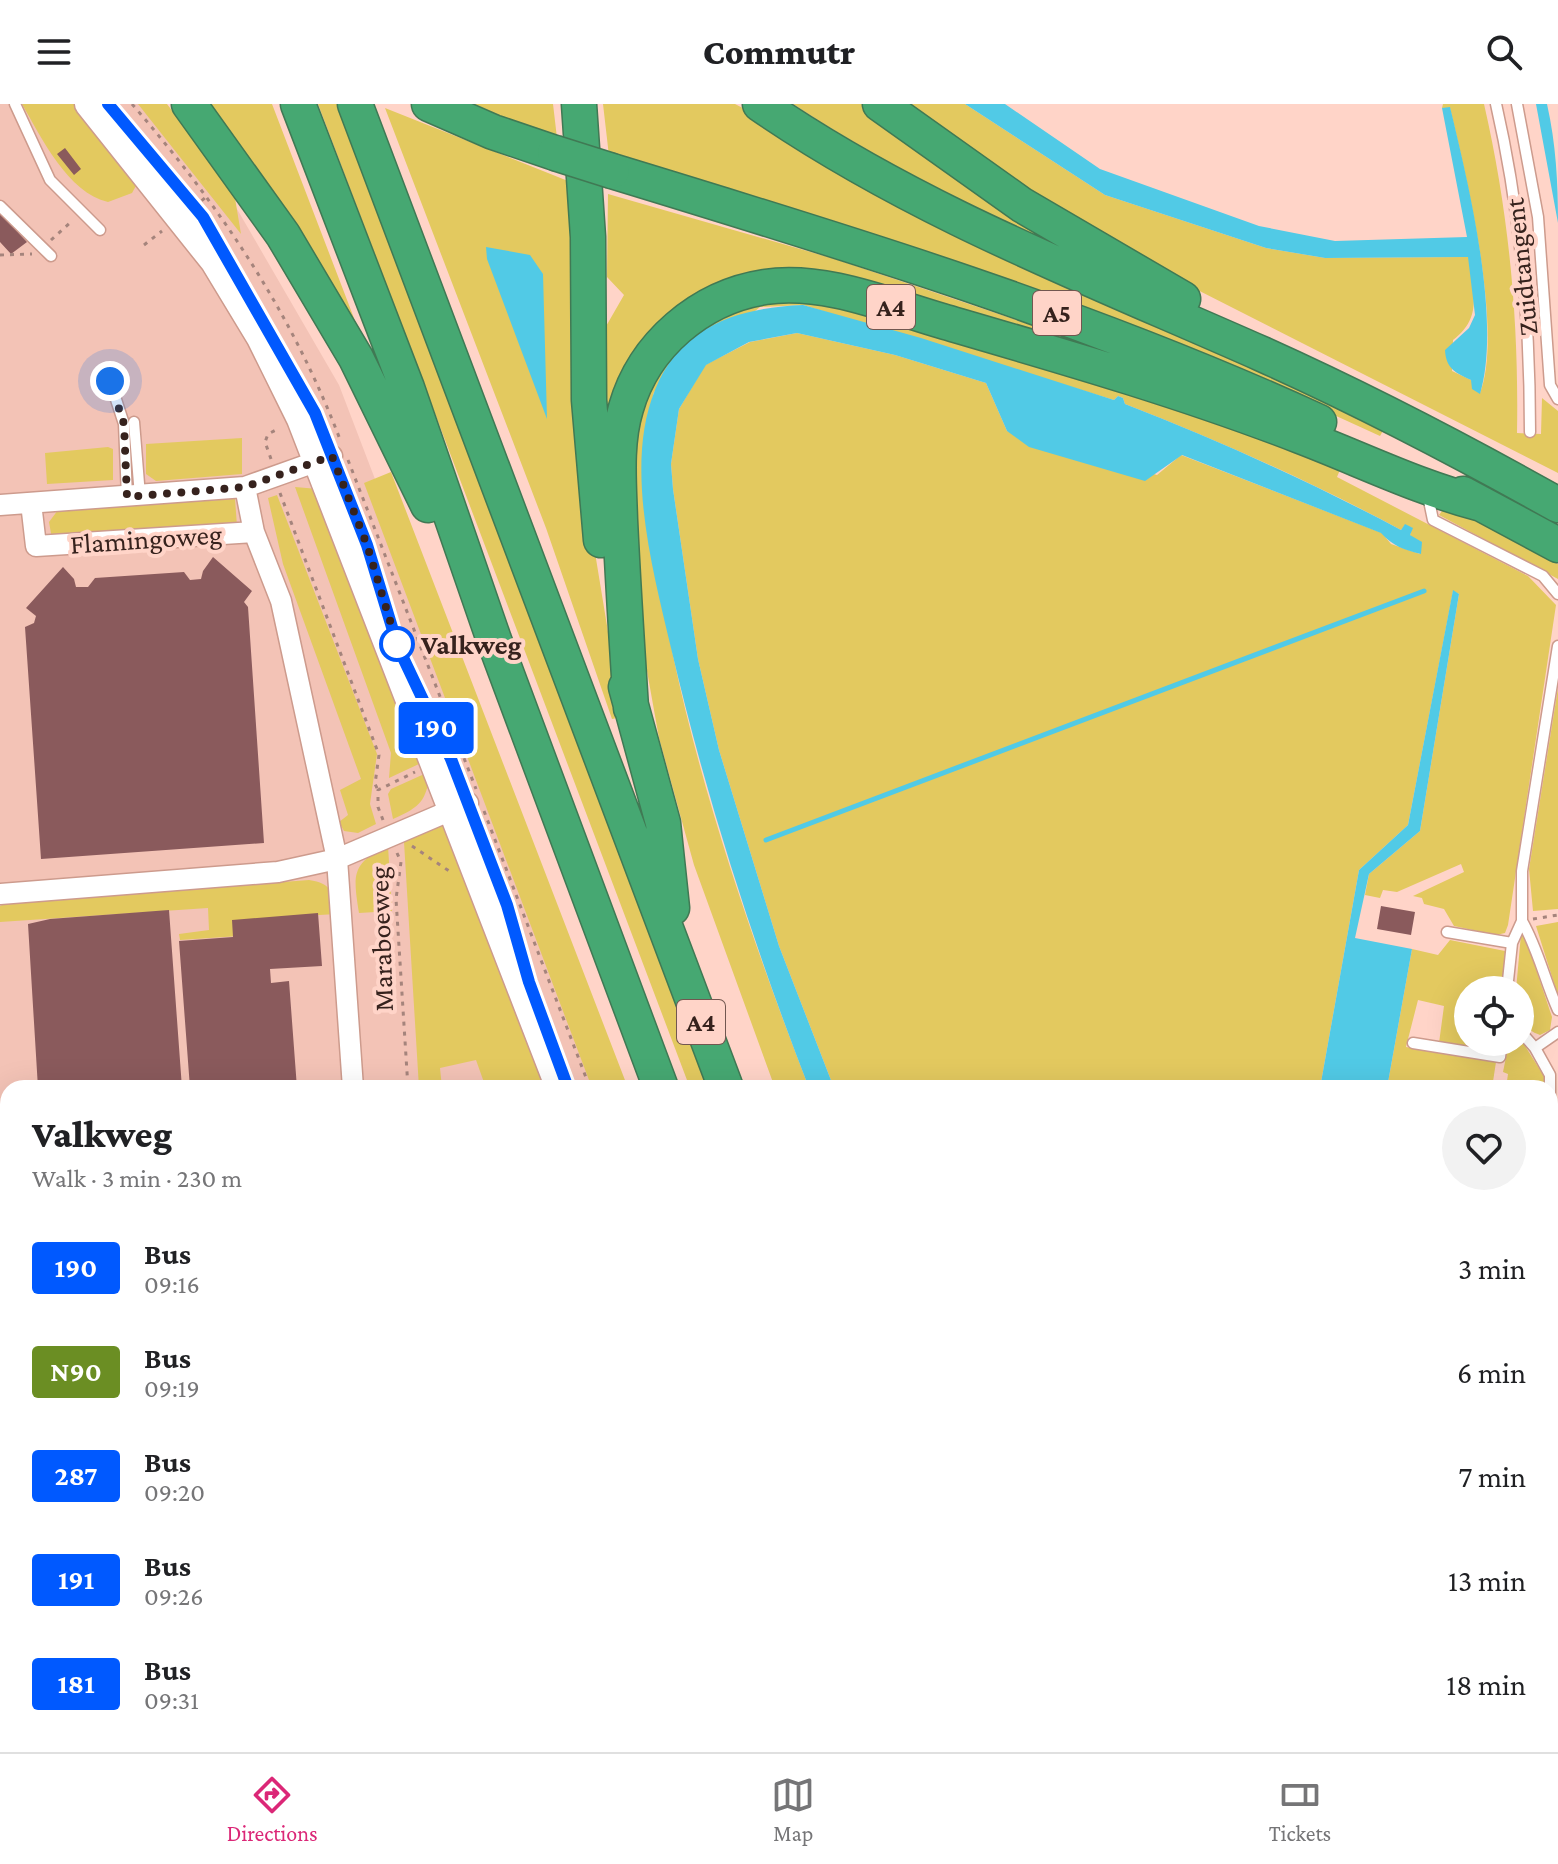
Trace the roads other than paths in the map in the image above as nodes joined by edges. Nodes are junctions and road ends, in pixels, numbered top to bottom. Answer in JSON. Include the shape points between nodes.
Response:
{"nodes":[{"id":1,"x":15,"y":104,"type":"edge"},
{"id":2,"x":88,"y":104,"type":"edge"},
{"id":3,"x":108,"y":104,"type":"edge"},
{"id":4,"x":189,"y":104,"type":"edge"},
{"id":5,"x":298,"y":104,"type":"edge"},
{"id":6,"x":355,"y":104,"type":"edge"},
{"id":7,"x":429,"y":104,"type":"edge"},
{"id":8,"x":579,"y":104,"type":"edge"},
{"id":9,"x":760,"y":104,"type":"edge"},
{"id":10,"x":880,"y":104,"type":"edge"},
{"id":11,"x":1496,"y":104,"type":"edge"},
{"id":12,"x":1517,"y":104,"type":"edge"},
{"id":13,"x":0,"y":206,"type":"edge"},
{"id":14,"x":100,"y":230,"type":"dead end"},
{"id":15,"x":51,"y":256,"type":"dead end"},
{"id":16,"x":1265,"y":356,"type":"junction"},
{"id":17,"x":110,"y":381,"type":"dead end"},
{"id":18,"x":1558,"y":399,"type":"edge"},
{"id":19,"x":134,"y":422,"type":"dead end"},
{"id":20,"x":1530,"y":432,"type":"dead end"},
{"id":21,"x":325,"y":459,"type":"junction"},
{"id":22,"x":245,"y":487,"type":"junction"},
{"id":23,"x":1426,"y":490,"type":"junction"},
{"id":24,"x":134,"y":496,"type":"junction"},
{"id":25,"x":31,"y":503,"type":"junction"},
{"id":26,"x":1482,"y":504,"type":"junction"},
{"id":27,"x":0,"y":505,"type":"edge"},
{"id":28,"x":1558,"y":505,"type":"edge"},
{"id":29,"x":254,"y":532,"type":"junction"},
{"id":30,"x":1558,"y":545,"type":"edge"},
{"id":31,"x":1558,"y":594,"type":"edge"},
{"id":32,"x":494,"y":640,"type":"junction"},
{"id":33,"x":1558,"y":646,"type":"edge"},
{"id":34,"x":631,"y":708,"type":"junction"},
{"id":35,"x":460,"y":806,"type":"junction"},
{"id":36,"x":337,"y":859,"type":"junction"},
{"id":37,"x":0,"y":894,"type":"edge"},
{"id":38,"x":1522,"y":921,"type":"junction"},
{"id":39,"x":1447,"y":932,"type":"dead end"},
{"id":40,"x":1512,"y":943,"type":"junction"},
{"id":41,"x":677,"y":957,"type":"junction"},
{"id":42,"x":1508,"y":976,"type":"edge"},
{"id":43,"x":1558,"y":1010,"type":"edge"},
{"id":44,"x":1558,"y":1032,"type":"edge"},
{"id":45,"x":1413,"y":1043,"type":"dead end"},
{"id":46,"x":1535,"y":1048,"type":"joint"},
{"id":47,"x":1454,"y":1050,"type":"edge"},
{"id":48,"x":352,"y":1080,"type":"edge"},
{"id":49,"x":556,"y":1080,"type":"edge"},
{"id":50,"x":565,"y":1080,"type":"edge"},
{"id":51,"x":658,"y":1080,"type":"edge"},
{"id":52,"x":723,"y":1080,"type":"edge"},
{"id":53,"x":1550,"y":1080,"type":"edge"}],
"edges":[{"from":1,"to":14,"type":"lane","via":[[50,180]]},
{"from":2,"to":21,"type":"street","via":[[214,262]]},
{"from":3,"to":21,"type":"street","via":[[203,217],[315,413]]},
{"from":4,"to":32,"type":"highway","number":"A4","via":[[283,235],[356,358]]},
{"from":5,"to":32,"type":"highway","number":"A4","via":[[407,388]]},
{"from":6,"to":41,"type":"highway","number":"A4"},
{"from":7,"to":26,"type":"highway","number":"A5","bridge":true,"via":[[555,153],[828,236],[1133,341],[1367,444]]},
{"from":8,"to":34,"type":"highway","number":"A4","via":[[596,502],[617,650]]},
{"from":9,"to":16,"type":"highway","number":"A5","via":[[848,160],[1003,241]]},
{"from":10,"to":16,"type":"highway","number":"A5","via":[[1022,205],[1185,300]]},
{"from":11,"to":20,"type":"lane","name":"Zuidtangent","via":[[1525,272]]},
{"from":12,"to":18,"type":"lane","via":[[1538,217],[1550,385]]},
{"from":13,"to":15,"type":"lane"},
{"from":16,"to":28,"type":"highway","number":"A5"},
{"from":17,"to":24,"type":"lane","via":[[124,424]]},
{"from":19,"to":24,"type":"lane"},
{"from":21,"to":22,"type":"street","name":"Flamingoweg"},
{"from":21,"to":35,"type":"street","via":[[450,759]]},
{"from":22,"to":24,"type":"street","name":"Flamingoweg"},
{"from":22,"to":29,"type":"street","name":"Flamingoweg"},
{"from":23,"to":26,"type":"highway","number":"A4"},
{"from":23,"to":31,"type":"lane","via":[[1433,520],[1543,576]]},
{"from":23,"to":34,"type":"highway","number":"A4","via":[[1301,436],[1030,347],[851,295],[813,287],[766,287],[721,300],[684,321],[641,371],[626,408],[619,489]]},
{"from":24,"to":25,"type":"street","name":"Flamingoweg"},
{"from":25,"to":27,"type":"street","name":"Flamingoweg"},
{"from":25,"to":29,"type":"street","name":"Flamingoweg","via":[[36,546]]},
{"from":26,"to":30,"type":"highway","number":"A5"},
{"from":29,"to":36,"type":"street","via":[[281,601]]},
{"from":32,"to":51,"type":"highway","number":"A4"},
{"from":33,"to":38,"type":"lane","via":[[1522,871]]},
{"from":34,"to":41,"type":"highway","number":"A4","via":[[663,823]]},
{"from":35,"to":36,"type":"street"},
{"from":35,"to":49,"type":"street"},
{"from":35,"to":50,"type":"street","via":[[507,905]]},
{"from":36,"to":37,"type":"street","via":[[278,872]]},
{"from":36,"to":48,"type":"street"},
{"from":38,"to":40,"type":"lane"},
{"from":38,"to":43,"type":"lane"},
{"from":39,"to":40,"type":"lane"},
{"from":40,"to":42,"type":"lane"},
{"from":41,"to":52,"type":"highway","number":"A4"},
{"from":44,"to":46,"type":"lane"},
{"from":45,"to":47,"type":"lane"},
{"from":46,"to":53,"type":"lane"}]}
